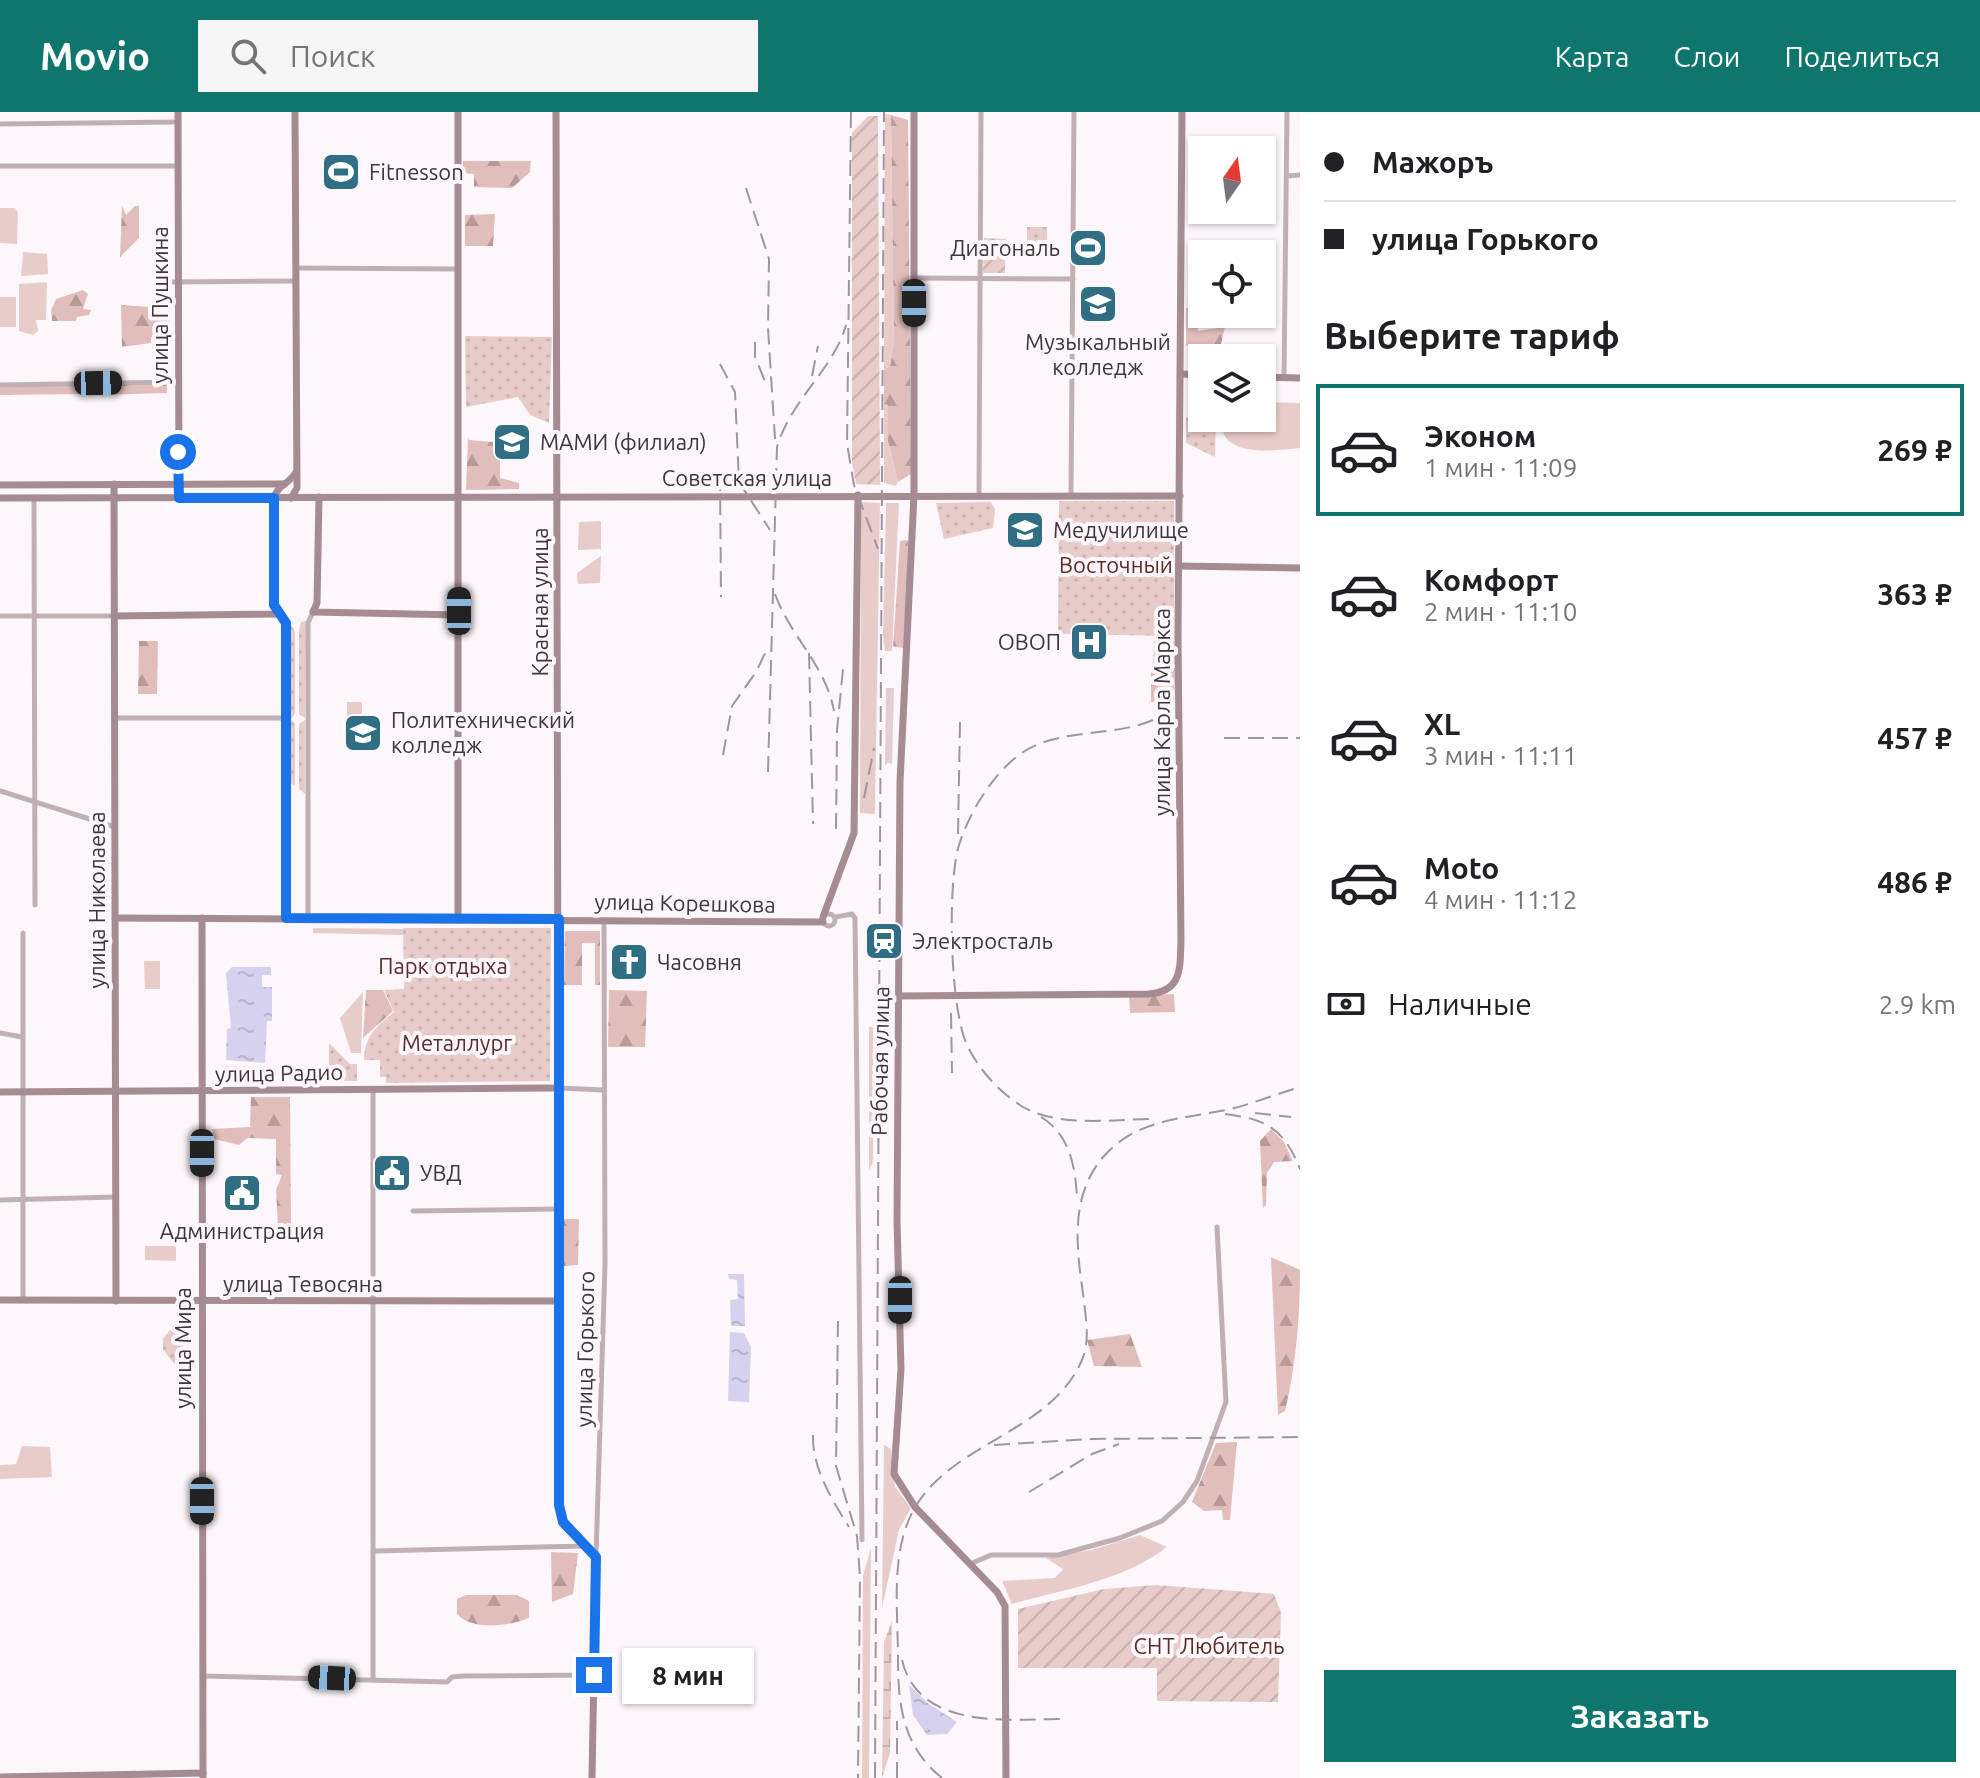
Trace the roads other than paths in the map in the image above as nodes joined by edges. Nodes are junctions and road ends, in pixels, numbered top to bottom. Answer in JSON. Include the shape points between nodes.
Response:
{"nodes":[{"id":1,"x":178,"y":112,"type":"edge"},
{"id":2,"x":295,"y":112,"type":"edge"},
{"id":3,"x":458,"y":112,"type":"edge"},
{"id":4,"x":556,"y":112,"type":"edge"},
{"id":5,"x":914,"y":112,"type":"edge"},
{"id":6,"x":981,"y":112,"type":"edge"},
{"id":7,"x":1074,"y":112,"type":"edge"},
{"id":8,"x":1182,"y":112,"type":"edge"},
{"id":9,"x":1287,"y":112,"type":"edge"},
{"id":10,"x":178,"y":122,"type":"junction"},
{"id":11,"x":0,"y":124,"type":"edge"},
{"id":12,"x":0,"y":166,"type":"edge"},
{"id":13,"x":178,"y":166,"type":"junction"},
{"id":14,"x":1300,"y":175,"type":"edge"},
{"id":15,"x":1287,"y":176,"type":"junction"},
{"id":16,"x":296,"y":268,"type":"junction"},
{"id":17,"x":458,"y":269,"type":"junction"},
{"id":18,"x":914,"y":278,"type":"junction"},
{"id":19,"x":979,"y":278,"type":"junction"},
{"id":20,"x":1073,"y":279,"type":"junction"},
{"id":21,"x":296,"y":281,"type":"junction"},
{"id":22,"x":175,"y":282,"type":"junction"},
{"id":23,"x":1181,"y":374,"type":"junction"},
{"id":24,"x":1188,"y":374,"type":"edge"},
{"id":25,"x":1276,"y":377,"type":"edge"},
{"id":26,"x":1284,"y":377,"type":"junction"},
{"id":27,"x":1300,"y":378,"type":"edge"},
{"id":28,"x":178,"y":382,"type":"junction"},
{"id":29,"x":0,"y":385,"type":"edge"},
{"id":30,"x":296,"y":470,"type":"junction"},
{"id":31,"x":114,"y":484,"type":"junction"},
{"id":32,"x":178,"y":484,"type":"junction"},
{"id":33,"x":0,"y":485,"type":"edge"},
{"id":34,"x":282,"y":486,"type":"junction"},
{"id":35,"x":297,"y":488,"type":"junction"},
{"id":36,"x":858,"y":495,"type":"junction"},
{"id":37,"x":914,"y":495,"type":"junction"},
{"id":38,"x":557,"y":496,"type":"junction"},
{"id":39,"x":1071,"y":496,"type":"junction"},
{"id":40,"x":1180,"y":496,"type":"junction"},
{"id":41,"x":317,"y":497,"type":"junction"},
{"id":42,"x":459,"y":497,"type":"junction"},
{"id":43,"x":979,"y":497,"type":"junction"},
{"id":44,"x":0,"y":498,"type":"edge"},
{"id":45,"x":34,"y":498,"type":"junction"},
{"id":46,"x":114,"y":498,"type":"junction"},
{"id":47,"x":179,"y":498,"type":"junction"},
{"id":48,"x":281,"y":498,"type":"junction"},
{"id":49,"x":1179,"y":566,"type":"junction"},
{"id":50,"x":1300,"y":568,"type":"edge"},
{"id":51,"x":313,"y":612,"type":"junction"},
{"id":52,"x":278,"y":614,"type":"junction"},
{"id":53,"x":459,"y":615,"type":"junction"},
{"id":54,"x":0,"y":616,"type":"edge"},
{"id":55,"x":34,"y":616,"type":"junction"},
{"id":56,"x":114,"y":616,"type":"junction"},
{"id":57,"x":115,"y":718,"type":"junction"},
{"id":58,"x":285,"y":718,"type":"junction"},
{"id":59,"x":0,"y":791,"type":"edge"},
{"id":60,"x":35,"y":802,"type":"junction"},
{"id":61,"x":115,"y":827,"type":"junction"},
{"id":62,"x":831,"y":894,"type":"junction"},
{"id":63,"x":35,"y":905,"type":"dead end"},
{"id":64,"x":834,"y":916,"type":"junction"},
{"id":65,"x":115,"y":918,"type":"junction"},
{"id":66,"x":202,"y":918,"type":"junction"},
{"id":67,"x":286,"y":918,"type":"junction"},
{"id":68,"x":308,"y":918,"type":"junction"},
{"id":69,"x":458,"y":919,"type":"junction"},
{"id":70,"x":559,"y":919,"type":"junction"},
{"id":71,"x":604,"y":920,"type":"junction"},
{"id":72,"x":823,"y":920,"type":"junction"},
{"id":73,"x":23,"y":933,"type":"dead end"},
{"id":74,"x":900,"y":996,"type":"junction"},
{"id":75,"x":0,"y":1033,"type":"edge"},
{"id":76,"x":22,"y":1037,"type":"junction"},
{"id":77,"x":559,"y":1088,"type":"junction"},
{"id":78,"x":373,"y":1089,"type":"junction"},
{"id":79,"x":604,"y":1090,"type":"junction"},
{"id":80,"x":0,"y":1092,"type":"edge"},
{"id":81,"x":22,"y":1093,"type":"junction"},
{"id":82,"x":116,"y":1093,"type":"junction"},
{"id":83,"x":202,"y":1093,"type":"junction"},
{"id":84,"x":116,"y":1197,"type":"junction"},
{"id":85,"x":0,"y":1200,"type":"edge"},
{"id":86,"x":22,"y":1200,"type":"junction"},
{"id":87,"x":560,"y":1209,"type":"junction"},
{"id":88,"x":413,"y":1211,"type":"dead end"},
{"id":89,"x":1217,"y":1227,"type":"dead end"},
{"id":90,"x":0,"y":1300,"type":"edge"},
{"id":91,"x":23,"y":1300,"type":"junction"},
{"id":92,"x":116,"y":1301,"type":"junction"},
{"id":93,"x":559,"y":1301,"type":"junction"},
{"id":94,"x":201,"y":1302,"type":"junction"},
{"id":95,"x":375,"y":1302,"type":"junction"},
{"id":96,"x":862,"y":1540,"type":"dead end"},
{"id":97,"x":587,"y":1546,"type":"junction"},
{"id":98,"x":374,"y":1551,"type":"junction"},
{"id":99,"x":596,"y":1557,"type":"junction"},
{"id":100,"x":970,"y":1564,"type":"junction"},
{"id":101,"x":594,"y":1675,"type":"junction"},
{"id":102,"x":202,"y":1676,"type":"junction"},
{"id":103,"x":373,"y":1680,"type":"junction"},
{"id":104,"x":203,"y":1776,"type":"edge"},
{"id":105,"x":0,"y":1777,"type":"edge"},
{"id":106,"x":592,"y":1778,"type":"edge"},
{"id":107,"x":1006,"y":1778,"type":"edge"}],
"edges":[{"from":1,"to":10,"type":"main road","name":"улица Пушкина"},
{"from":2,"to":16,"type":"main road"},
{"from":3,"to":17,"type":"main road"},
{"from":4,"to":38,"type":"main road","name":"Красная улица"},
{"from":5,"to":18,"type":"main road","name":"Рабочая улица"},
{"from":6,"to":19,"type":"street"},
{"from":7,"to":20,"type":"street"},
{"from":8,"to":23,"type":"main road","name":"улица Карла Маркса"},
{"from":9,"to":15,"type":"street"},
{"from":10,"to":11,"type":"street"},
{"from":10,"to":13,"type":"main road","name":"улица Пушкина"},
{"from":12,"to":13,"type":"street"},
{"from":13,"to":22,"type":"main road","name":"улица Пушкина"},
{"from":14,"to":15,"type":"street"},
{"from":15,"to":26,"type":"street"},
{"from":16,"to":17,"type":"street"},
{"from":16,"to":21,"type":"main road"},
{"from":17,"to":42,"type":"main road"},
{"from":18,"to":19,"type":"street"},
{"from":18,"to":37,"type":"main road","name":"Рабочая улица"},
{"from":19,"to":20,"type":"street"},
{"from":19,"to":43,"type":"street"},
{"from":20,"to":39,"type":"street"},
{"from":21,"to":22,"type":"street"},
{"from":21,"to":30,"type":"main road"},
{"from":22,"to":28,"type":"main road","name":"улица Пушкина"},
{"from":23,"to":24,"type":"main road"},
{"from":23,"to":40,"type":"main road","name":"улица Карла Маркса"},
{"from":25,"to":26,"type":"main road"},
{"from":26,"to":27,"type":"main road"},
{"from":28,"to":29,"type":"street"},
{"from":28,"to":32,"type":"main road","name":"улица Пушкина"},
{"from":30,"to":34,"type":"main road"},
{"from":30,"to":35,"type":"main road"},
{"from":31,"to":32,"type":"main road"},
{"from":31,"to":33,"type":"main road"},
{"from":31,"to":46,"type":"main road","name":"улица Николаева"},
{"from":32,"to":34,"type":"main road"},
{"from":32,"to":47,"type":"main road","name":"улица Пушкина"},
{"from":34,"to":35,"type":"main road","name":"Советская улица"},
{"from":34,"to":48,"type":"main road"},
{"from":35,"to":41,"type":"main road","name":"Советская улица"},
{"from":35,"to":48,"type":"main road","via":[[296,495]]},
{"from":36,"to":37,"type":"main road","name":"Советская улица"},
{"from":36,"to":38,"type":"main road","name":"Советская улица"},
{"from":36,"to":62,"type":"main road","via":[[854,833]]},
{"from":37,"to":43,"type":"main road","name":"Советская улица"},
{"from":37,"to":74,"type":"main road","name":"Рабочая улица","via":[[900,782]]},
{"from":38,"to":42,"type":"main road","name":"Советская улица"},
{"from":38,"to":70,"type":"main road","name":"Красная улица"},
{"from":39,"to":40,"type":"main road","name":"Советская улица"},
{"from":39,"to":43,"type":"main road","name":"Советская улица"},
{"from":40,"to":49,"type":"main road","name":"улица Карла Маркса"},
{"from":41,"to":42,"type":"main road","name":"Советская улица"},
{"from":41,"to":48,"type":"main road","name":"Советская улица"},
{"from":41,"to":51,"type":"main road"},
{"from":42,"to":53,"type":"main road"},
{"from":44,"to":45,"type":"main road","name":"Советская улица"},
{"from":45,"to":46,"type":"main road","name":"Советская улица"},
{"from":45,"to":55,"type":"street"},
{"from":46,"to":47,"type":"main road","name":"Советская улица"},
{"from":46,"to":56,"type":"main road","name":"улица Николаева"},
{"from":47,"to":48,"type":"main road","name":"Советская улица"},
{"from":48,"to":52,"type":"main road","via":[[274,605]]},
{"from":49,"to":50,"type":"main road"},
{"from":49,"to":74,"type":"main road","name":"улица Карла Маркса","via":[[1178,980],[1169,990],[1148,994]]},
{"from":51,"to":53,"type":"main road"},
{"from":51,"to":68,"type":"street","via":[[308,623]]},
{"from":52,"to":56,"type":"main road"},
{"from":52,"to":58,"type":"street","via":[[286,623]]},
{"from":53,"to":69,"type":"main road"},
{"from":54,"to":55,"type":"street"},
{"from":55,"to":56,"type":"street"},
{"from":55,"to":60,"type":"street"},
{"from":56,"to":57,"type":"main road","name":"улица Николаева"},
{"from":57,"to":58,"type":"street"},
{"from":57,"to":61,"type":"main road","name":"улица Николаева"},
{"from":58,"to":67,"type":"street"},
{"from":59,"to":60,"type":"street"},
{"from":60,"to":61,"type":"street"},
{"from":60,"to":63,"type":"street"},
{"from":61,"to":65,"type":"main road","name":"улица Николаева"},
{"from":62,"to":64,"type":"street"},
{"from":62,"to":72,"type":"main road"},
{"from":64,"to":72,"type":"street"},
{"from":64,"to":72,"type":"street","via":[[832,926]]},
{"from":64,"to":96,"type":"street","via":[[853,914],[855,931]]},
{"from":65,"to":66,"type":"main road","name":"улица Корешкова"},
{"from":65,"to":82,"type":"main road","name":"улица Николаева"},
{"from":66,"to":67,"type":"main road","name":"улица Корешкова"},
{"from":66,"to":83,"type":"main road","name":"улица Мира"},
{"from":67,"to":68,"type":"main road","name":"улица Корешкова"},
{"from":68,"to":69,"type":"main road","name":"улица Корешкова"},
{"from":69,"to":70,"type":"main road","name":"улица Корешкова"},
{"from":70,"to":71,"type":"main road","name":"улица Корешкова"},
{"from":70,"to":77,"type":"main road","name":"Красная улица"},
{"from":71,"to":72,"type":"main road","name":"улица Корешкова"},
{"from":71,"to":79,"type":"street","name":"улица Горького"},
{"from":73,"to":76,"type":"street"},
{"from":74,"to":100,"type":"main road","name":"Рабочая улица","via":[[901,1369],[894,1474],[915,1507]]},
{"from":75,"to":76,"type":"street"},
{"from":76,"to":81,"type":"street"},
{"from":77,"to":78,"type":"main road","name":"улица Радио"},
{"from":77,"to":79,"type":"street"},
{"from":77,"to":87,"type":"main road","name":"Красная улица"},
{"from":78,"to":83,"type":"main road","name":"улица Радио"},
{"from":78,"to":95,"type":"street"},
{"from":79,"to":99,"type":"street","name":"улица Горького"},
{"from":80,"to":81,"type":"main road","name":"улица Радио"},
{"from":81,"to":82,"type":"main road","name":"улица Радио"},
{"from":81,"to":86,"type":"street"},
{"from":82,"to":83,"type":"main road","name":"улица Радио"},
{"from":82,"to":84,"type":"main road","name":"улица Николаева"},
{"from":83,"to":94,"type":"main road","name":"улица Мира"},
{"from":84,"to":86,"type":"street"},
{"from":84,"to":92,"type":"main road","name":"улица Николаева"},
{"from":85,"to":86,"type":"street"},
{"from":86,"to":91,"type":"street"},
{"from":87,"to":88,"type":"street"},
{"from":87,"to":93,"type":"main road","name":"Красная улица"},
{"from":89,"to":100,"type":"street","via":[[1226,1402],[1197,1481],[1183,1502],[1162,1521],[1120,1538],[1058,1555],[991,1555]]},
{"from":90,"to":91,"type":"main road","name":"улица Тевосяна"},
{"from":91,"to":92,"type":"main road","name":"улица Тевосяна"},
{"from":92,"to":94,"type":"main road","name":"улица Тевосяна"},
{"from":93,"to":95,"type":"main road","name":"улица Тевосяна"},
{"from":93,"to":97,"type":"main road","name":"Красная улица","via":[[560,1513]]},
{"from":94,"to":95,"type":"main road","name":"улица Тевосяна"},
{"from":94,"to":102,"type":"main road","name":"улица Мира"},
{"from":95,"to":98,"type":"street"},
{"from":97,"to":98,"type":"street"},
{"from":97,"to":99,"type":"main road","name":"Красная улица"},
{"from":98,"to":103,"type":"street"},
{"from":99,"to":101,"type":"main road","name":"улица Горького"},
{"from":100,"to":107,"type":"main road","name":"Рабочая улица","via":[[1005,1606]]},
{"from":101,"to":103,"type":"street"},
{"from":101,"to":106,"type":"main road","name":"улица Горького"},
{"from":102,"to":103,"type":"street"},
{"from":102,"to":104,"type":"main road","name":"улица Мира"},
{"from":104,"to":105,"type":"main road"}]}
